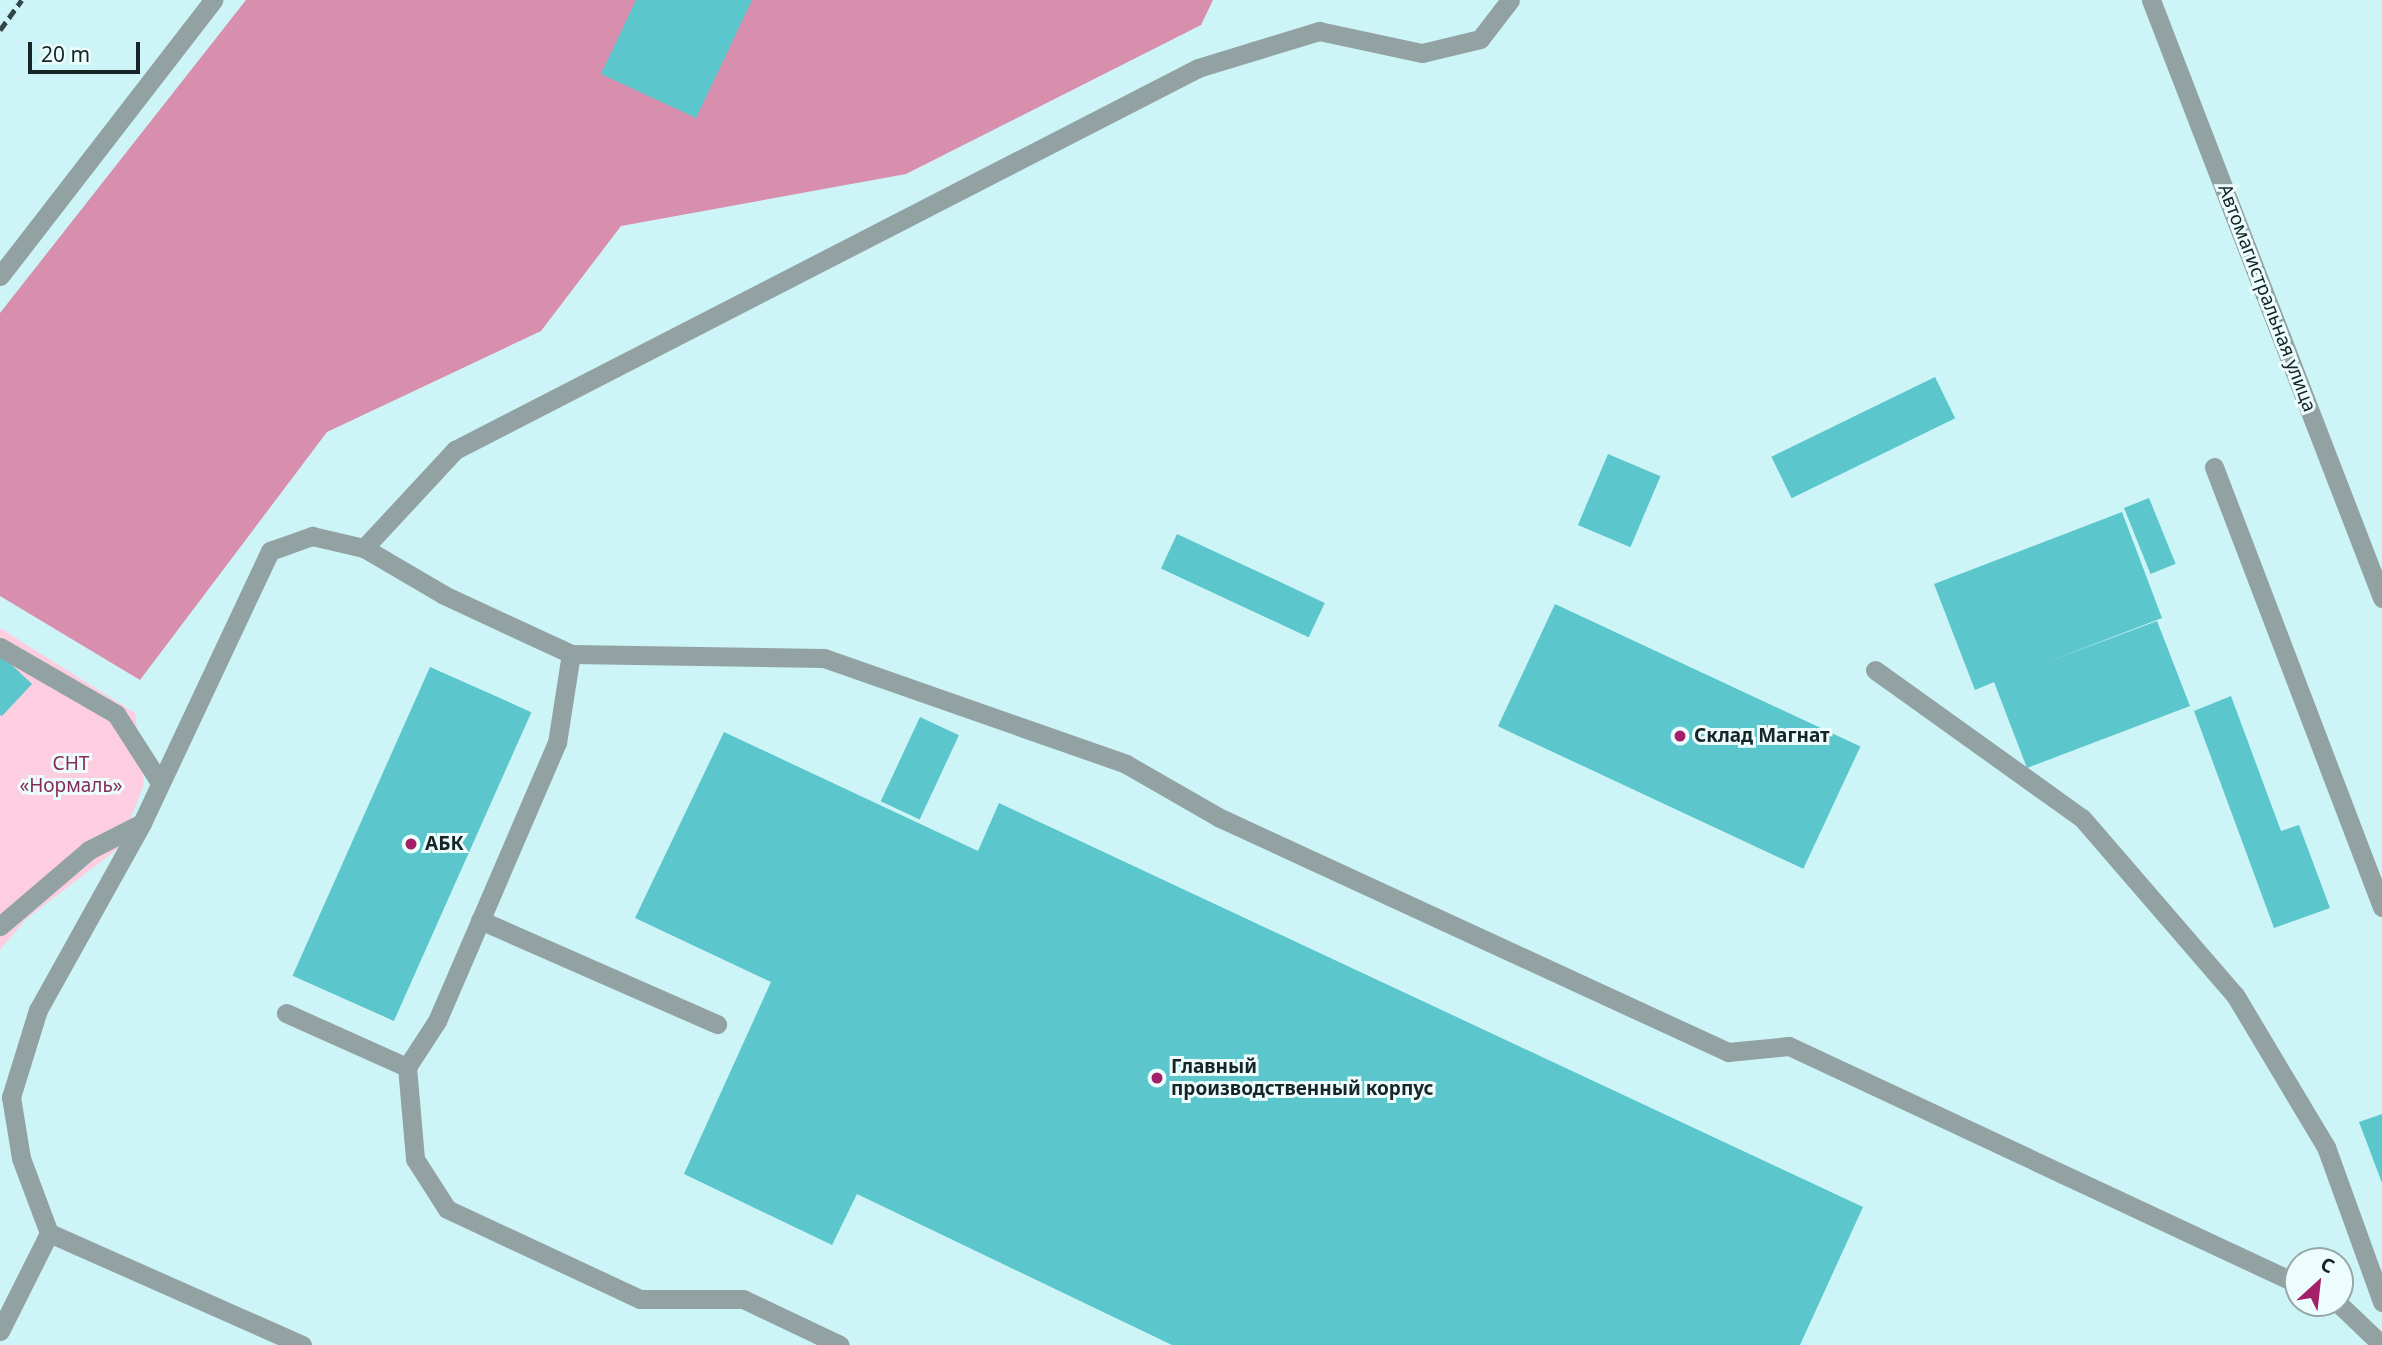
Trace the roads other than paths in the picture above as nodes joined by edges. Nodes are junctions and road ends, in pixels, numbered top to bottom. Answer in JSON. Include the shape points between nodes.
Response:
{"nodes":[{"id":1,"x":213,"y":0,"type":"edge"},
{"id":2,"x":1510,"y":0,"type":"edge"},
{"id":3,"x":2151,"y":0,"type":"edge"},
{"id":4,"x":0,"y":276,"type":"edge"},
{"id":5,"x":2214,"y":467,"type":"dead end"},
{"id":6,"x":364,"y":548,"type":"junction"},
{"id":7,"x":2382,"y":598,"type":"edge"},
{"id":8,"x":0,"y":648,"type":"edge"},
{"id":9,"x":571,"y":654,"type":"junction"},
{"id":10,"x":1875,"y":670,"type":"dead end"},
{"id":11,"x":159,"y":781,"type":"junction"},
{"id":12,"x":142,"y":823,"type":"junction"},
{"id":13,"x":2382,"y":907,"type":"edge"},
{"id":14,"x":480,"y":920,"type":"junction"},
{"id":15,"x":0,"y":926,"type":"edge"},
{"id":16,"x":286,"y":1013,"type":"dead end"},
{"id":17,"x":717,"y":1024,"type":"dead end"},
{"id":18,"x":407,"y":1067,"type":"junction"},
{"id":19,"x":49,"y":1233,"type":"junction"},
{"id":20,"x":2284,"y":1277,"type":"edge"},
{"id":21,"x":2382,"y":1302,"type":"edge"},
{"id":22,"x":2353,"y":1317,"type":"edge"},
{"id":23,"x":0,"y":1331,"type":"edge"},
{"id":24,"x":302,"y":1345,"type":"edge"},
{"id":25,"x":840,"y":1345,"type":"edge"},
{"id":26,"x":2382,"y":1345,"type":"edge"}],
"edges":[{"from":1,"to":4,"type":"street"},
{"from":2,"to":6,"type":"street","via":[[1480,39],[1422,53],[1319,31],[1198,68],[455,450]]},
{"from":3,"to":7,"type":"street","name":"Автомагистральная улица"},
{"from":5,"to":13,"type":"street"},
{"from":6,"to":9,"type":"street","via":[[444,595]]},
{"from":6,"to":11,"type":"street","via":[[312,536],[270,551]]},
{"from":8,"to":11,"type":"street","via":[[116,714]]},
{"from":9,"to":14,"type":"street","via":[[557,743]]},
{"from":9,"to":20,"type":"street","via":[[824,658],[1126,764],[1217,817],[1728,1052],[1789,1046]]},
{"from":10,"to":21,"type":"street","via":[[2082,818],[2235,995],[2326,1147]]},
{"from":11,"to":12,"type":"street"},
{"from":12,"to":15,"type":"street","via":[[89,850]]},
{"from":12,"to":19,"type":"street","via":[[38,1010],[11,1097],[21,1158]]},
{"from":14,"to":17,"type":"street"},
{"from":14,"to":18,"type":"street","via":[[437,1021]]},
{"from":16,"to":18,"type":"street"},
{"from":18,"to":25,"type":"street","via":[[415,1160],[447,1209],[640,1299],[743,1299]]},
{"from":19,"to":23,"type":"street"},
{"from":19,"to":24,"type":"street"},
{"from":22,"to":26,"type":"street"}]}
